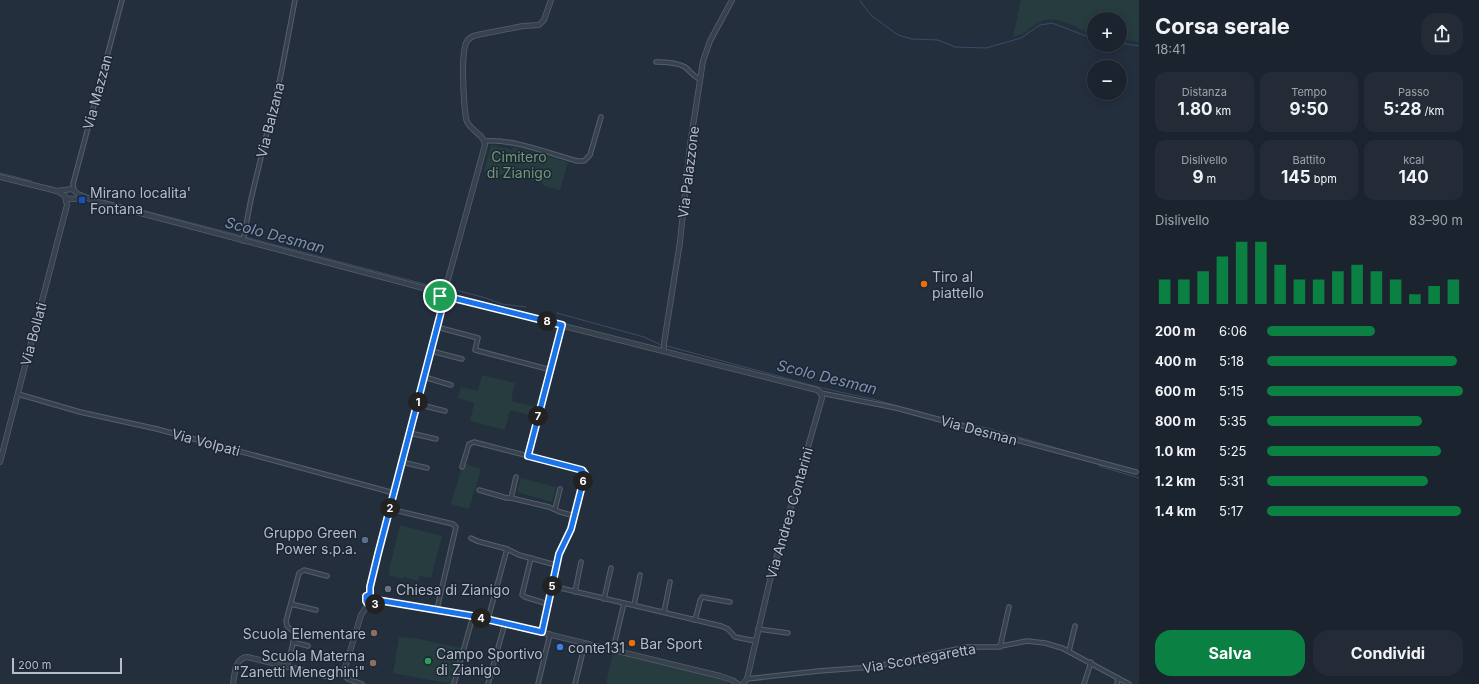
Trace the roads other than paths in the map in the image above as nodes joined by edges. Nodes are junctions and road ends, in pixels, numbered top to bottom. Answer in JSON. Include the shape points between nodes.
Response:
{"nodes":[{"id":1,"x":122,"y":0,"type":"edge"},
{"id":2,"x":295,"y":0,"type":"edge"},
{"id":3,"x":551,"y":0,"type":"edge"},
{"id":4,"x":732,"y":0,"type":"edge"},
{"id":5,"x":656,"y":62,"type":"dead end"},
{"id":6,"x":700,"y":79,"type":"junction"},
{"id":7,"x":601,"y":117,"type":"dead end"},
{"id":8,"x":485,"y":141,"type":"junction"},
{"id":9,"x":0,"y":176,"type":"edge"},
{"id":10,"x":73,"y":184,"type":"junction"},
{"id":11,"x":68,"y":189,"type":"junction"},
{"id":12,"x":57,"y":191,"type":"junction"},
{"id":13,"x":75,"y":191,"type":"junction"},
{"id":14,"x":66,"y":197,"type":"junction"},
{"id":15,"x":74,"y":198,"type":"junction"},
{"id":16,"x":85,"y":198,"type":"junction"},
{"id":17,"x":67,"y":205,"type":"junction"},
{"id":18,"x":244,"y":238,"type":"junction"},
{"id":19,"x":440,"y":296,"type":"junction"},
{"id":20,"x":562,"y":325,"type":"junction"},
{"id":21,"x":437,"y":327,"type":"junction"},
{"id":22,"x":431,"y":350,"type":"junction"},
{"id":23,"x":664,"y":350,"type":"junction"},
{"id":24,"x":462,"y":359,"type":"dead end"},
{"id":25,"x":551,"y":370,"type":"junction"},
{"id":26,"x":424,"y":377,"type":"junction"},
{"id":27,"x":451,"y":385,"type":"dead end"},
{"id":28,"x":18,"y":393,"type":"junction"},
{"id":29,"x":822,"y":395,"type":"junction"},
{"id":30,"x":417,"y":404,"type":"junction"},
{"id":31,"x":445,"y":411,"type":"dead end"},
{"id":32,"x":410,"y":433,"type":"junction"},
{"id":33,"x":436,"y":439,"type":"dead end"},
{"id":34,"x":528,"y":456,"type":"junction"},
{"id":35,"x":0,"y":462,"type":"edge"},
{"id":36,"x":402,"y":462,"type":"junction"},
{"id":37,"x":462,"y":467,"type":"dead end"},
{"id":38,"x":427,"y":468,"type":"dead end"},
{"id":39,"x":1136,"y":472,"type":"dead end"},
{"id":40,"x":516,"y":477,"type":"dead end"},
{"id":41,"x":560,"y":489,"type":"dead end"},
{"id":42,"x":479,"y":490,"type":"dead end"},
{"id":43,"x":394,"y":492,"type":"junction"},
{"id":44,"x":511,"y":498,"type":"junction"},
{"id":45,"x":390,"y":509,"type":"junction"},
{"id":46,"x":555,"y":509,"type":"junction"},
{"id":47,"x":575,"y":516,"type":"junction"},
{"id":48,"x":471,"y":538,"type":"dead end"},
{"id":49,"x":507,"y":549,"type":"junction"},
{"id":50,"x":531,"y":558,"type":"junction"},
{"id":51,"x":581,"y":562,"type":"dead end"},
{"id":52,"x":556,"y":565,"type":"junction"},
{"id":53,"x":611,"y":568,"type":"dead end"},
{"id":54,"x":640,"y":575,"type":"dead end"},
{"id":55,"x":327,"y":576,"type":"dead end"},
{"id":56,"x":670,"y":582,"type":"dead end"},
{"id":57,"x":552,"y":586,"type":"junction"},
{"id":58,"x":575,"y":592,"type":"junction"},
{"id":59,"x":370,"y":594,"type":"junction"},
{"id":60,"x":604,"y":598,"type":"junction"},
{"id":61,"x":377,"y":600,"type":"junction"},
{"id":62,"x":730,"y":602,"type":"dead end"},
{"id":63,"x":624,"y":603,"type":"junction"},
{"id":64,"x":291,"y":604,"type":"junction"},
{"id":65,"x":368,"y":604,"type":"junction"},
{"id":66,"x":548,"y":604,"type":"junction"},
{"id":67,"x":634,"y":605,"type":"junction"},
{"id":68,"x":1009,"y":607,"type":"dead end"},
{"id":69,"x":437,"y":609,"type":"junction"},
{"id":70,"x":316,"y":610,"type":"dead end"},
{"id":71,"x":664,"y":612,"type":"junction"},
{"id":72,"x":473,"y":616,"type":"junction"},
{"id":73,"x":488,"y":619,"type":"junction"},
{"id":74,"x":695,"y":620,"type":"junction"},
{"id":75,"x":505,"y":623,"type":"junction"},
{"id":76,"x":1075,"y":626,"type":"dead end"},
{"id":77,"x":758,"y":629,"type":"junction"},
{"id":78,"x":542,"y":632,"type":"junction"},
{"id":79,"x":788,"y":633,"type":"dead end"},
{"id":80,"x":550,"y":634,"type":"junction"},
{"id":81,"x":756,"y":641,"type":"junction"},
{"id":82,"x":293,"y":642,"type":"junction"},
{"id":83,"x":585,"y":643,"type":"junction"},
{"id":84,"x":308,"y":646,"type":"dead end"},
{"id":85,"x":1000,"y":647,"type":"junction"},
{"id":86,"x":613,"y":650,"type":"junction"},
{"id":87,"x":1070,"y":651,"type":"junction"},
{"id":88,"x":1091,"y":662,"type":"junction"},
{"id":89,"x":287,"y":666,"type":"junction"},
{"id":90,"x":342,"y":673,"type":"junction"},
{"id":91,"x":1118,"y":678,"type":"junction"},
{"id":92,"x":747,"y":679,"type":"junction"},
{"id":93,"x":233,"y":684,"type":"edge"},
{"id":94,"x":362,"y":684,"type":"edge"},
{"id":95,"x":454,"y":684,"type":"edge"},
{"id":96,"x":488,"y":684,"type":"edge"},
{"id":97,"x":538,"y":684,"type":"edge"},
{"id":98,"x":576,"y":684,"type":"edge"},
{"id":99,"x":738,"y":684,"type":"edge"},
{"id":100,"x":744,"y":684,"type":"edge"},
{"id":101,"x":1084,"y":684,"type":"edge"},
{"id":102,"x":1117,"y":684,"type":"edge"},
{"id":103,"x":1129,"y":684,"type":"edge"}],
"edges":[{"from":1,"to":10,"type":"street","name":"Via Mazzan"},
{"from":2,"to":18,"type":"street","name":"Via Balzana","via":[[282,74]]},
{"from":3,"to":8,"type":"street","via":[[544,20],[539,25],[477,35],[466,43],[466,119],[468,125]]},
{"from":4,"to":6,"type":"street","name":"Via Palazzone","via":[[710,41]]},
{"from":5,"to":6,"type":"street","via":[[684,67]]},
{"from":6,"to":23,"type":"street","name":"Via Palazzone"},
{"from":7,"to":8,"type":"street","via":[[590,155],[584,161],[532,148]]},
{"from":8,"to":19,"type":"street","via":[[444,294]]},
{"from":9,"to":12,"type":"street"},
{"from":10,"to":11,"type":"street"},
{"from":10,"to":13,"type":"street","name":"Via Mazzan"},
{"from":11,"to":12,"type":"street"},
{"from":11,"to":13,"type":"street"},
{"from":11,"to":14,"type":"street"},
{"from":12,"to":14,"type":"street"},
{"from":13,"to":15,"type":"street"},
{"from":13,"to":16,"type":"street"},
{"from":14,"to":15,"type":"street"},
{"from":14,"to":17,"type":"street","name":"Via Bollati"},
{"from":15,"to":16,"type":"street"},
{"from":15,"to":17,"type":"street"},
{"from":16,"to":18,"type":"street"},
{"from":17,"to":28,"type":"street","name":"Via Bollati"},
{"from":18,"to":19,"type":"street","via":[[431,290]]},
{"from":19,"to":20,"type":"street"},
{"from":19,"to":21,"type":"street","via":[[443,305]]},
{"from":20,"to":23,"type":"street"},
{"from":20,"to":25,"type":"street"},
{"from":21,"to":22,"type":"street"},
{"from":21,"to":25,"type":"street","via":[[478,338],[475,350]]},
{"from":22,"to":24,"type":"street"},
{"from":22,"to":26,"type":"street"},
{"from":23,"to":29,"type":"street","via":[[816,390]]},
{"from":25,"to":34,"type":"street"},
{"from":26,"to":27,"type":"street"},
{"from":26,"to":30,"type":"street"},
{"from":28,"to":35,"type":"street","name":"Via Bollati"},
{"from":28,"to":43,"type":"street","name":"Via Volpati","via":[[80,412],[172,433]]},
{"from":29,"to":39,"type":"street","name":"Via Desman","via":[[896,408]]},
{"from":29,"to":77,"type":"street","name":"Via Andrea Contarini"},
{"from":30,"to":31,"type":"street"},
{"from":30,"to":32,"type":"street"},
{"from":32,"to":33,"type":"street"},
{"from":32,"to":36,"type":"street"},
{"from":34,"to":37,"type":"street","via":[[471,442]]},
{"from":34,"to":47,"type":"street","via":[[582,470],[585,474]]},
{"from":36,"to":38,"type":"street"},
{"from":36,"to":43,"type":"street"},
{"from":40,"to":44,"type":"street"},
{"from":41,"to":46,"type":"street"},
{"from":42,"to":44,"type":"street"},
{"from":43,"to":45,"type":"street"},
{"from":44,"to":46,"type":"street"},
{"from":45,"to":59,"type":"street"},
{"from":45,"to":69,"type":"street","via":[[455,526],[456,533]]},
{"from":46,"to":47,"type":"street"},
{"from":47,"to":52,"type":"street"},
{"from":48,"to":49,"type":"street"},
{"from":49,"to":50,"type":"street"},
{"from":49,"to":73,"type":"street"},
{"from":50,"to":52,"type":"street"},
{"from":50,"to":66,"type":"street","via":[[522,595]]},
{"from":51,"to":58,"type":"street"},
{"from":52,"to":57,"type":"street"},
{"from":53,"to":60,"type":"street"},
{"from":54,"to":67,"type":"street"},
{"from":55,"to":64,"type":"street","via":[[304,570],[299,573]]},
{"from":56,"to":71,"type":"street"},
{"from":57,"to":58,"type":"street"},
{"from":57,"to":66,"type":"street"},
{"from":58,"to":60,"type":"street"},
{"from":59,"to":61,"type":"street"},
{"from":59,"to":65,"type":"street","via":[[366,598]]},
{"from":60,"to":63,"type":"street"},
{"from":61,"to":65,"type":"street","via":[[373,605]]},
{"from":61,"to":69,"type":"street"},
{"from":62,"to":74,"type":"street","via":[[702,597]]},
{"from":63,"to":67,"type":"street"},
{"from":63,"to":86,"type":"street"},
{"from":64,"to":70,"type":"street"},
{"from":64,"to":82,"type":"street","via":[[286,624],[295,634]]},
{"from":65,"to":90,"type":"street","via":[[361,615]]},
{"from":66,"to":78,"type":"street"},
{"from":67,"to":71,"type":"street"},
{"from":68,"to":85,"type":"street"},
{"from":69,"to":72,"type":"street"},
{"from":71,"to":74,"type":"street"},
{"from":72,"to":73,"type":"street"},
{"from":72,"to":95,"type":"street"},
{"from":73,"to":75,"type":"street"},
{"from":74,"to":81,"type":"street","via":[[724,627],[735,637]]},
{"from":75,"to":78,"type":"street"},
{"from":75,"to":96,"type":"street"},
{"from":76,"to":87,"type":"street"},
{"from":77,"to":79,"type":"street"},
{"from":77,"to":81,"type":"street","name":"Via Andrea Contarini"},
{"from":78,"to":80,"type":"street"},
{"from":80,"to":83,"type":"street"},
{"from":80,"to":97,"type":"street"},
{"from":81,"to":92,"type":"street","name":"Via Andrea Contarini"},
{"from":82,"to":84,"type":"street"},
{"from":82,"to":89,"type":"street"},
{"from":83,"to":86,"type":"street"},
{"from":83,"to":98,"type":"street"},
{"from":85,"to":87,"type":"street","name":"Via Scortegaretta","via":[[1027,641],[1045,643]]},
{"from":85,"to":92,"type":"street","name":"Via Scortegaretta","via":[[966,647],[873,667]]},
{"from":86,"to":99,"type":"street","via":[[720,676]]},
{"from":87,"to":88,"type":"street","name":"Via Scortegaretta"},
{"from":88,"to":91,"type":"street","name":"Via Scortegaretta"},
{"from":88,"to":101,"type":"street"},
{"from":89,"to":90,"type":"street","via":[[326,676]]},
{"from":89,"to":93,"type":"street","via":[[243,658],[237,663]]},
{"from":90,"to":94,"type":"street","via":[[348,679]]},
{"from":91,"to":102,"type":"street"},
{"from":91,"to":103,"type":"street","name":"Via Scortegaretta"},
{"from":92,"to":100,"type":"street","name":"Via Andrea Contarini"}]}
